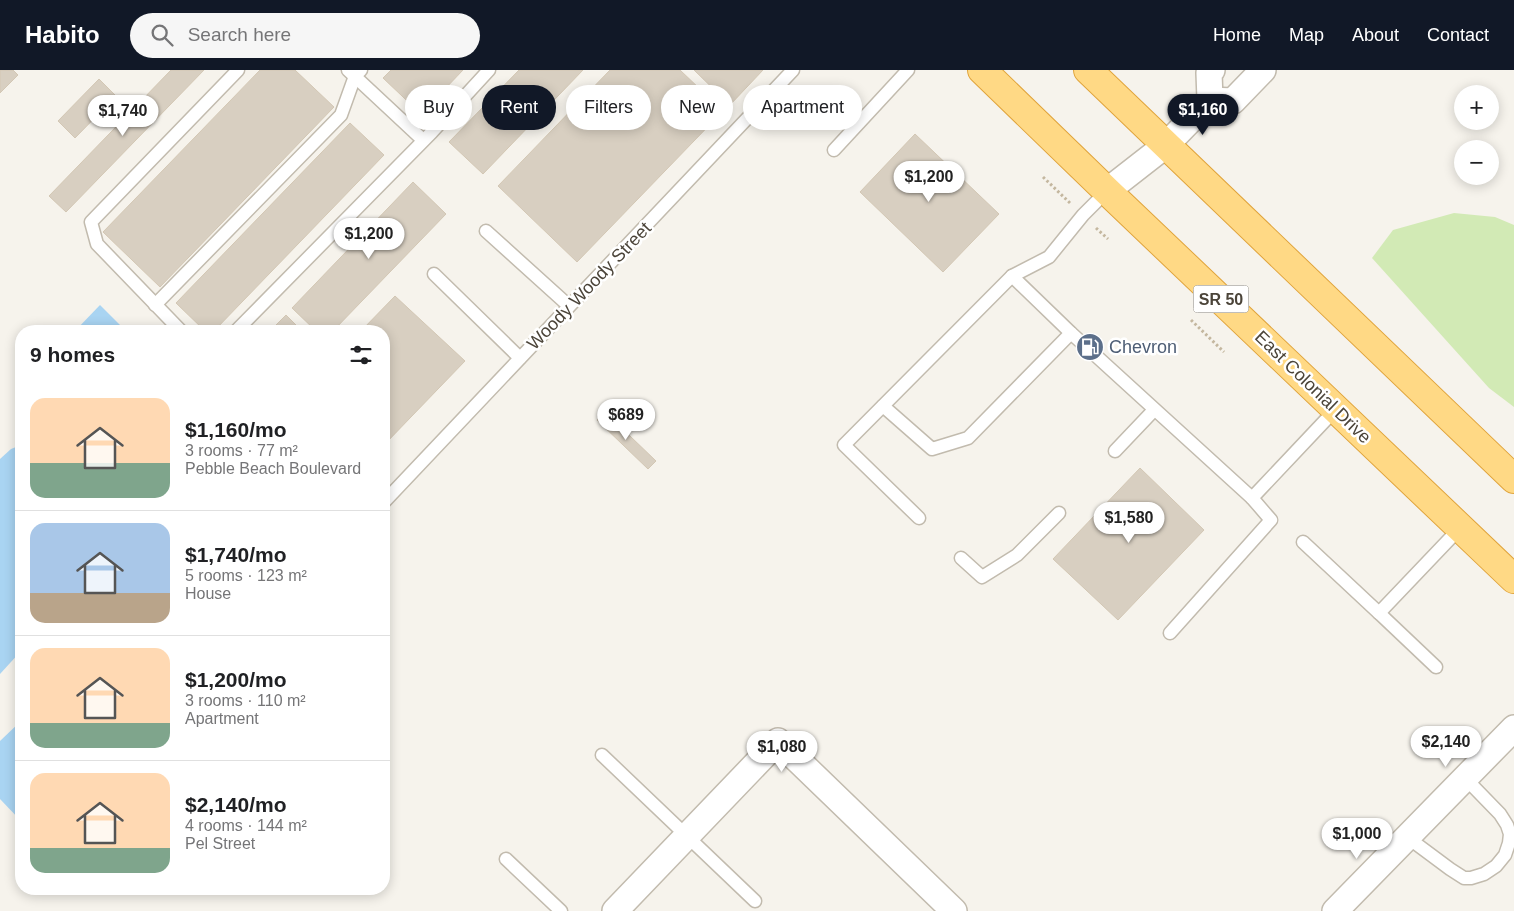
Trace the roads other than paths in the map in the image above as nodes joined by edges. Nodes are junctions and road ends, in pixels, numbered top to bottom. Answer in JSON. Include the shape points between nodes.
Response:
{"nodes":[{"id":1,"x":238,"y":70,"type":"edge"},
{"id":2,"x":489,"y":70,"type":"edge"},
{"id":3,"x":793,"y":70,"type":"edge"},
{"id":4,"x":908,"y":70,"type":"edge"},
{"id":5,"x":982,"y":70,"type":"edge"},
{"id":6,"x":1088,"y":70,"type":"edge"},
{"id":7,"x":1212,"y":70,"type":"edge"},
{"id":8,"x":1263,"y":70,"type":"edge"},
{"id":9,"x":354,"y":72,"type":"edge"},
{"id":10,"x":1210,"y":100,"type":"junction"},
{"id":11,"x":423,"y":140,"type":"junction"},
{"id":12,"x":1166,"y":145,"type":"junction"},
{"id":13,"x":834,"y":150,"type":"dead end"},
{"id":14,"x":1107,"y":191,"type":"junction"},
{"id":15,"x":486,"y":231,"type":"dead end"},
{"id":16,"x":434,"y":274,"type":"dead end"},
{"id":17,"x":1012,"y":276,"type":"junction"},
{"id":18,"x":155,"y":305,"type":"junction"},
{"id":19,"x":569,"y":306,"type":"junction"},
{"id":20,"x":175,"y":325,"type":"edge"},
{"id":21,"x":242,"y":325,"type":"edge"},
{"id":22,"x":1071,"y":333,"type":"junction"},
{"id":23,"x":520,"y":358,"type":"junction"},
{"id":24,"x":883,"y":406,"type":"junction"},
{"id":25,"x":1336,"y":409,"type":"junction"},
{"id":26,"x":1154,"y":410,"type":"junction"},
{"id":27,"x":1115,"y":451,"type":"dead end"},
{"id":28,"x":1514,"y":479,"type":"edge"},
{"id":29,"x":390,"y":496,"type":"edge"},
{"id":30,"x":1252,"y":498,"type":"junction"},
{"id":31,"x":1059,"y":513,"type":"dead end"},
{"id":32,"x":919,"y":518,"type":"dead end"},
{"id":33,"x":1460,"y":528,"type":"junction"},
{"id":34,"x":1303,"y":542,"type":"dead end"},
{"id":35,"x":961,"y":558,"type":"dead end"},
{"id":36,"x":1514,"y":579,"type":"edge"},
{"id":37,"x":1379,"y":613,"type":"junction"},
{"id":38,"x":1170,"y":633,"type":"dead end"},
{"id":39,"x":1436,"y":666,"type":"dead end"},
{"id":40,"x":1514,"y":728,"type":"edge"},
{"id":41,"x":602,"y":755,"type":"dead end"},
{"id":42,"x":1465,"y":778,"type":"junction"},
{"id":43,"x":687,"y":836,"type":"junction"},
{"id":44,"x":1408,"y":837,"type":"junction"},
{"id":45,"x":506,"y":859,"type":"dead end"},
{"id":46,"x":755,"y":901,"type":"dead end"},
{"id":47,"x":560,"y":911,"type":"edge"},
{"id":48,"x":615,"y":911,"type":"edge"},
{"id":49,"x":954,"y":911,"type":"edge"},
{"id":50,"x":1335,"y":911,"type":"edge"}],
"edges":[{"from":1,"to":18,"type":"lane","via":[[91,222],[97,244]]},
{"from":2,"to":11,"type":"lane"},
{"from":3,"to":19,"type":"lane","name":"Woody Woody Street"},
{"from":4,"to":13,"type":"lane"},
{"from":5,"to":14,"type":"highway","name":"East Colonial Drive","number":"SR 50"},
{"from":6,"to":12,"type":"highway"},
{"from":7,"to":10,"type":"street","via":[[1209,73]]},
{"from":8,"to":10,"type":"street","via":[[1233,101]]},
{"from":9,"to":11,"type":"lane"},
{"from":9,"to":18,"type":"lane","via":[[341,115]]},
{"from":10,"to":12,"type":"street"},
{"from":11,"to":21,"type":"lane"},
{"from":12,"to":14,"type":"street"},
{"from":12,"to":28,"type":"highway"},
{"from":14,"to":17,"type":"lane","via":[[1049,257]]},
{"from":14,"to":25,"type":"highway","name":"East Colonial Drive","number":"SR 50"},
{"from":15,"to":19,"type":"lane"},
{"from":16,"to":23,"type":"lane"},
{"from":17,"to":22,"type":"lane"},
{"from":17,"to":24,"type":"lane"},
{"from":18,"to":20,"type":"lane"},
{"from":19,"to":23,"type":"lane","name":"Woody Woody Street"},
{"from":22,"to":24,"type":"lane","via":[[968,438],[932,449]]},
{"from":22,"to":26,"type":"lane"},
{"from":23,"to":29,"type":"lane","name":"Woody Woody Street"},
{"from":24,"to":32,"type":"lane","via":[[844,445]]},
{"from":25,"to":30,"type":"lane"},
{"from":25,"to":33,"type":"highway","name":"East Colonial Drive","number":"SR 50"},
{"from":26,"to":27,"type":"lane"},
{"from":26,"to":30,"type":"lane"},
{"from":30,"to":38,"type":"lane","via":[[1271,520]]},
{"from":31,"to":35,"type":"lane","via":[[1016,555],[982,578]]},
{"from":33,"to":36,"type":"highway","name":"East Colonial Drive","number":"SR 50"},
{"from":33,"to":37,"type":"lane"},
{"from":34,"to":37,"type":"lane"},
{"from":37,"to":39,"type":"lane"},
{"from":40,"to":42,"type":"street"},
{"from":41,"to":43,"type":"lane"},
{"from":42,"to":44,"type":"street"},
{"from":42,"to":44,"type":"lane","via":[[1507,825],[1509,843],[1496,866],[1484,874],[1464,878]]},
{"from":43,"to":46,"type":"lane"},
{"from":43,"to":48,"type":"street"},
{"from":43,"to":49,"type":"street","via":[[778,741]]},
{"from":44,"to":50,"type":"street"},
{"from":45,"to":47,"type":"lane"}]}
